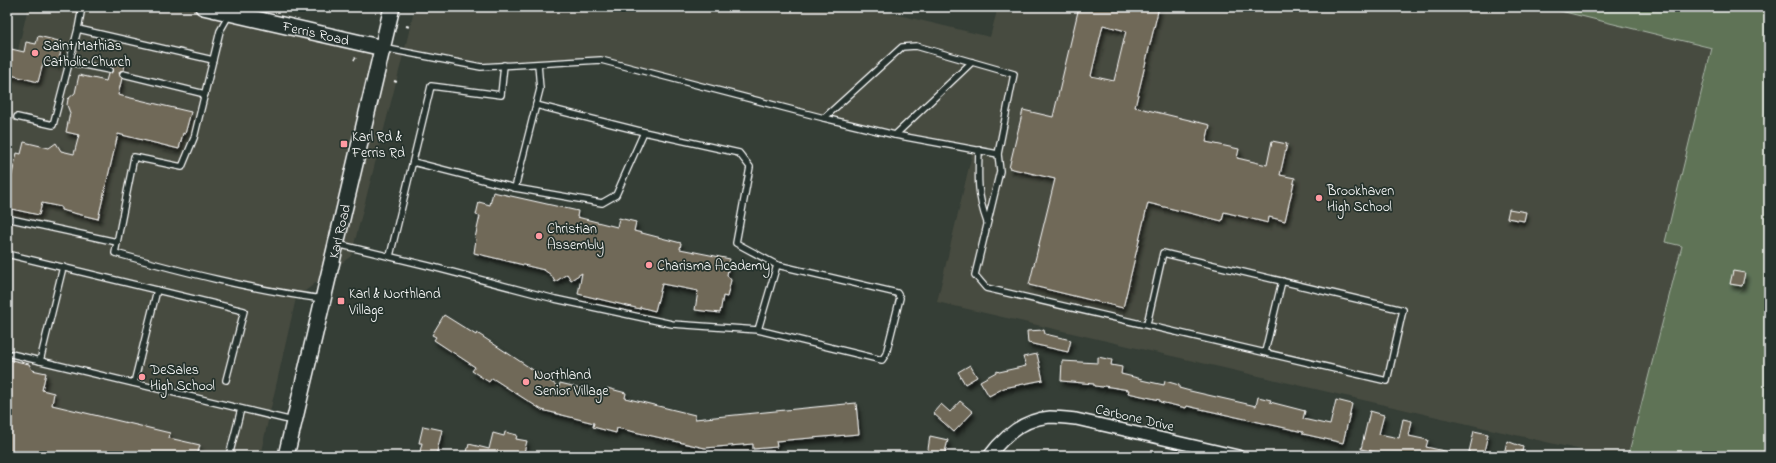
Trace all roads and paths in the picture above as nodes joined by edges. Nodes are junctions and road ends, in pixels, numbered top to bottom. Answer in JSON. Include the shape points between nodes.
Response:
{"nodes":[{"id":1,"x":82,"y":7,"type":"edge"},
{"id":2,"x":203,"y":7,"type":"edge"},
{"id":3,"x":392,"y":7,"type":"edge"},
{"id":4,"x":230,"y":13,"type":"junction"},
{"id":5,"x":406,"y":26,"type":"dead end"},
{"id":6,"x":410,"y":27,"type":"dead end"},
{"id":7,"x":78,"y":29,"type":"junction"},
{"id":8,"x":383,"y":48,"type":"junction"},
{"id":9,"x":357,"y":56,"type":"dead end"},
{"id":10,"x":213,"y":60,"type":"junction"},
{"id":11,"x":354,"y":60,"type":"dead end"},
{"id":12,"x":69,"y":62,"type":"junction"},
{"id":13,"x":972,"y":62,"type":"junction"},
{"id":14,"x":538,"y":64,"type":"junction"},
{"id":15,"x":504,"y":66,"type":"junction"},
{"id":16,"x":109,"y":70,"type":"dead end"},
{"id":17,"x":123,"y":74,"type":"dead end"},
{"id":18,"x":205,"y":94,"type":"junction"},
{"id":19,"x":536,"y":105,"type":"junction"},
{"id":20,"x":17,"y":117,"type":"dead end"},
{"id":21,"x":824,"y":118,"type":"junction"},
{"id":22,"x":644,"y":132,"type":"junction"},
{"id":23,"x":895,"y":135,"type":"junction"},
{"id":24,"x":979,"y":150,"type":"junction"},
{"id":25,"x":998,"y":154,"type":"junction"},
{"id":26,"x":413,"y":162,"type":"junction"},
{"id":27,"x":515,"y":188,"type":"junction"},
{"id":28,"x":11,"y":219,"type":"dead end"},
{"id":29,"x":988,"y":223,"type":"junction"},
{"id":30,"x":117,"y":242,"type":"junction"},
{"id":31,"x":336,"y":244,"type":"junction"},
{"id":32,"x":7,"y":254,"type":"edge"},
{"id":33,"x":390,"y":256,"type":"junction"},
{"id":34,"x":777,"y":265,"type":"junction"},
{"id":35,"x":63,"y":267,"type":"junction"},
{"id":36,"x":1282,"y":281,"type":"junction"},
{"id":37,"x":156,"y":290,"type":"junction"},
{"id":38,"x":323,"y":299,"type":"junction"},
{"id":39,"x":1147,"y":324,"type":"junction"},
{"id":40,"x":758,"y":330,"type":"junction"},
{"id":41,"x":1264,"y":352,"type":"junction"},
{"id":42,"x":7,"y":353,"type":"edge"},
{"id":43,"x":40,"y":361,"type":"junction"},
{"id":44,"x":226,"y":380,"type":"dead end"},
{"id":45,"x":134,"y":383,"type":"junction"},
{"id":46,"x":241,"y":409,"type":"junction"},
{"id":47,"x":294,"y":422,"type":"junction"},
{"id":48,"x":229,"y":456,"type":"edge"},
{"id":49,"x":286,"y":456,"type":"edge"},
{"id":50,"x":989,"y":456,"type":"edge"},
{"id":51,"x":1238,"y":456,"type":"edge"}],
"edges":[{"from":1,"to":7,"type":"lane"},
{"from":2,"to":4,"type":"main road","name":"Ferris Road"},
{"from":3,"to":8,"type":"main road","name":"Karl Road"},
{"from":4,"to":8,"type":"main road","name":"Ferris Road"},
{"from":4,"to":10,"type":"lane","via":[[220,31]]},
{"from":5,"to":6,"type":"path"},
{"from":7,"to":10,"type":"lane"},
{"from":7,"to":12,"type":"lane"},
{"from":8,"to":15,"type":"lane","via":[[481,67]]},
{"from":8,"to":31,"type":"main road","name":"Karl Road"},
{"from":9,"to":11,"type":"path"},
{"from":10,"to":18,"type":"lane"},
{"from":12,"to":16,"type":"lane"},
{"from":12,"to":20,"type":"lane","via":[[53,125]]},
{"from":13,"to":21,"type":"lane","via":[[916,46],[902,47]]},
{"from":13,"to":23,"type":"lane"},
{"from":13,"to":25,"type":"lane","via":[[1014,74]]},
{"from":14,"to":15,"type":"lane"},
{"from":14,"to":19,"type":"lane","via":[[540,90]]},
{"from":14,"to":21,"type":"lane","via":[[601,60]]},
{"from":15,"to":26,"type":"lane","via":[[501,95],[431,86]]},
{"from":17,"to":18,"type":"lane"},
{"from":18,"to":30,"type":"lane","via":[[194,138],[182,167],[134,156]]},
{"from":19,"to":22,"type":"lane"},
{"from":19,"to":27,"type":"lane"},
{"from":21,"to":23,"type":"lane"},
{"from":22,"to":27,"type":"lane","via":[[616,195],[602,203]]},
{"from":22,"to":34,"type":"lane","via":[[739,153],[750,167],[736,243]]},
{"from":23,"to":24,"type":"lane"},
{"from":24,"to":25,"type":"lane"},
{"from":24,"to":29,"type":"lane","via":[[977,186]]},
{"from":25,"to":29,"type":"lane","via":[[1000,171]]},
{"from":26,"to":27,"type":"lane"},
{"from":26,"to":33,"type":"lane"},
{"from":28,"to":30,"type":"lane"},
{"from":29,"to":39,"type":"lane","via":[[975,275],[986,288]]},
{"from":30,"to":38,"type":"lane","via":[[115,253],[230,282]]},
{"from":31,"to":33,"type":"lane"},
{"from":31,"to":38,"type":"main road","name":"Karl Road"},
{"from":32,"to":35,"type":"lane"},
{"from":33,"to":40,"type":"lane","via":[[555,299],[672,324]]},
{"from":34,"to":40,"type":"lane"},
{"from":34,"to":40,"type":"lane","via":[[897,293],[900,298],[886,354],[882,360]]},
{"from":35,"to":37,"type":"lane"},
{"from":35,"to":43,"type":"lane"},
{"from":36,"to":39,"type":"lane","via":[[1163,253]]},
{"from":36,"to":41,"type":"lane"},
{"from":36,"to":41,"type":"lane","via":[[1402,310],[1387,381]]},
{"from":37,"to":44,"type":"lane","via":[[244,311]]},
{"from":37,"to":45,"type":"lane"},
{"from":38,"to":47,"type":"main road","name":"Karl Road"},
{"from":39,"to":41,"type":"lane"},
{"from":42,"to":43,"type":"lane"},
{"from":43,"to":45,"type":"lane"},
{"from":45,"to":46,"type":"lane"},
{"from":46,"to":47,"type":"lane"},
{"from":46,"to":48,"type":"lane"},
{"from":47,"to":49,"type":"main road","name":"Karl Road"},
{"from":50,"to":51,"type":"street","name":"Carbone Drive","via":[[1000,442],[1025,423],[1050,418],[1076,419]]}]}
